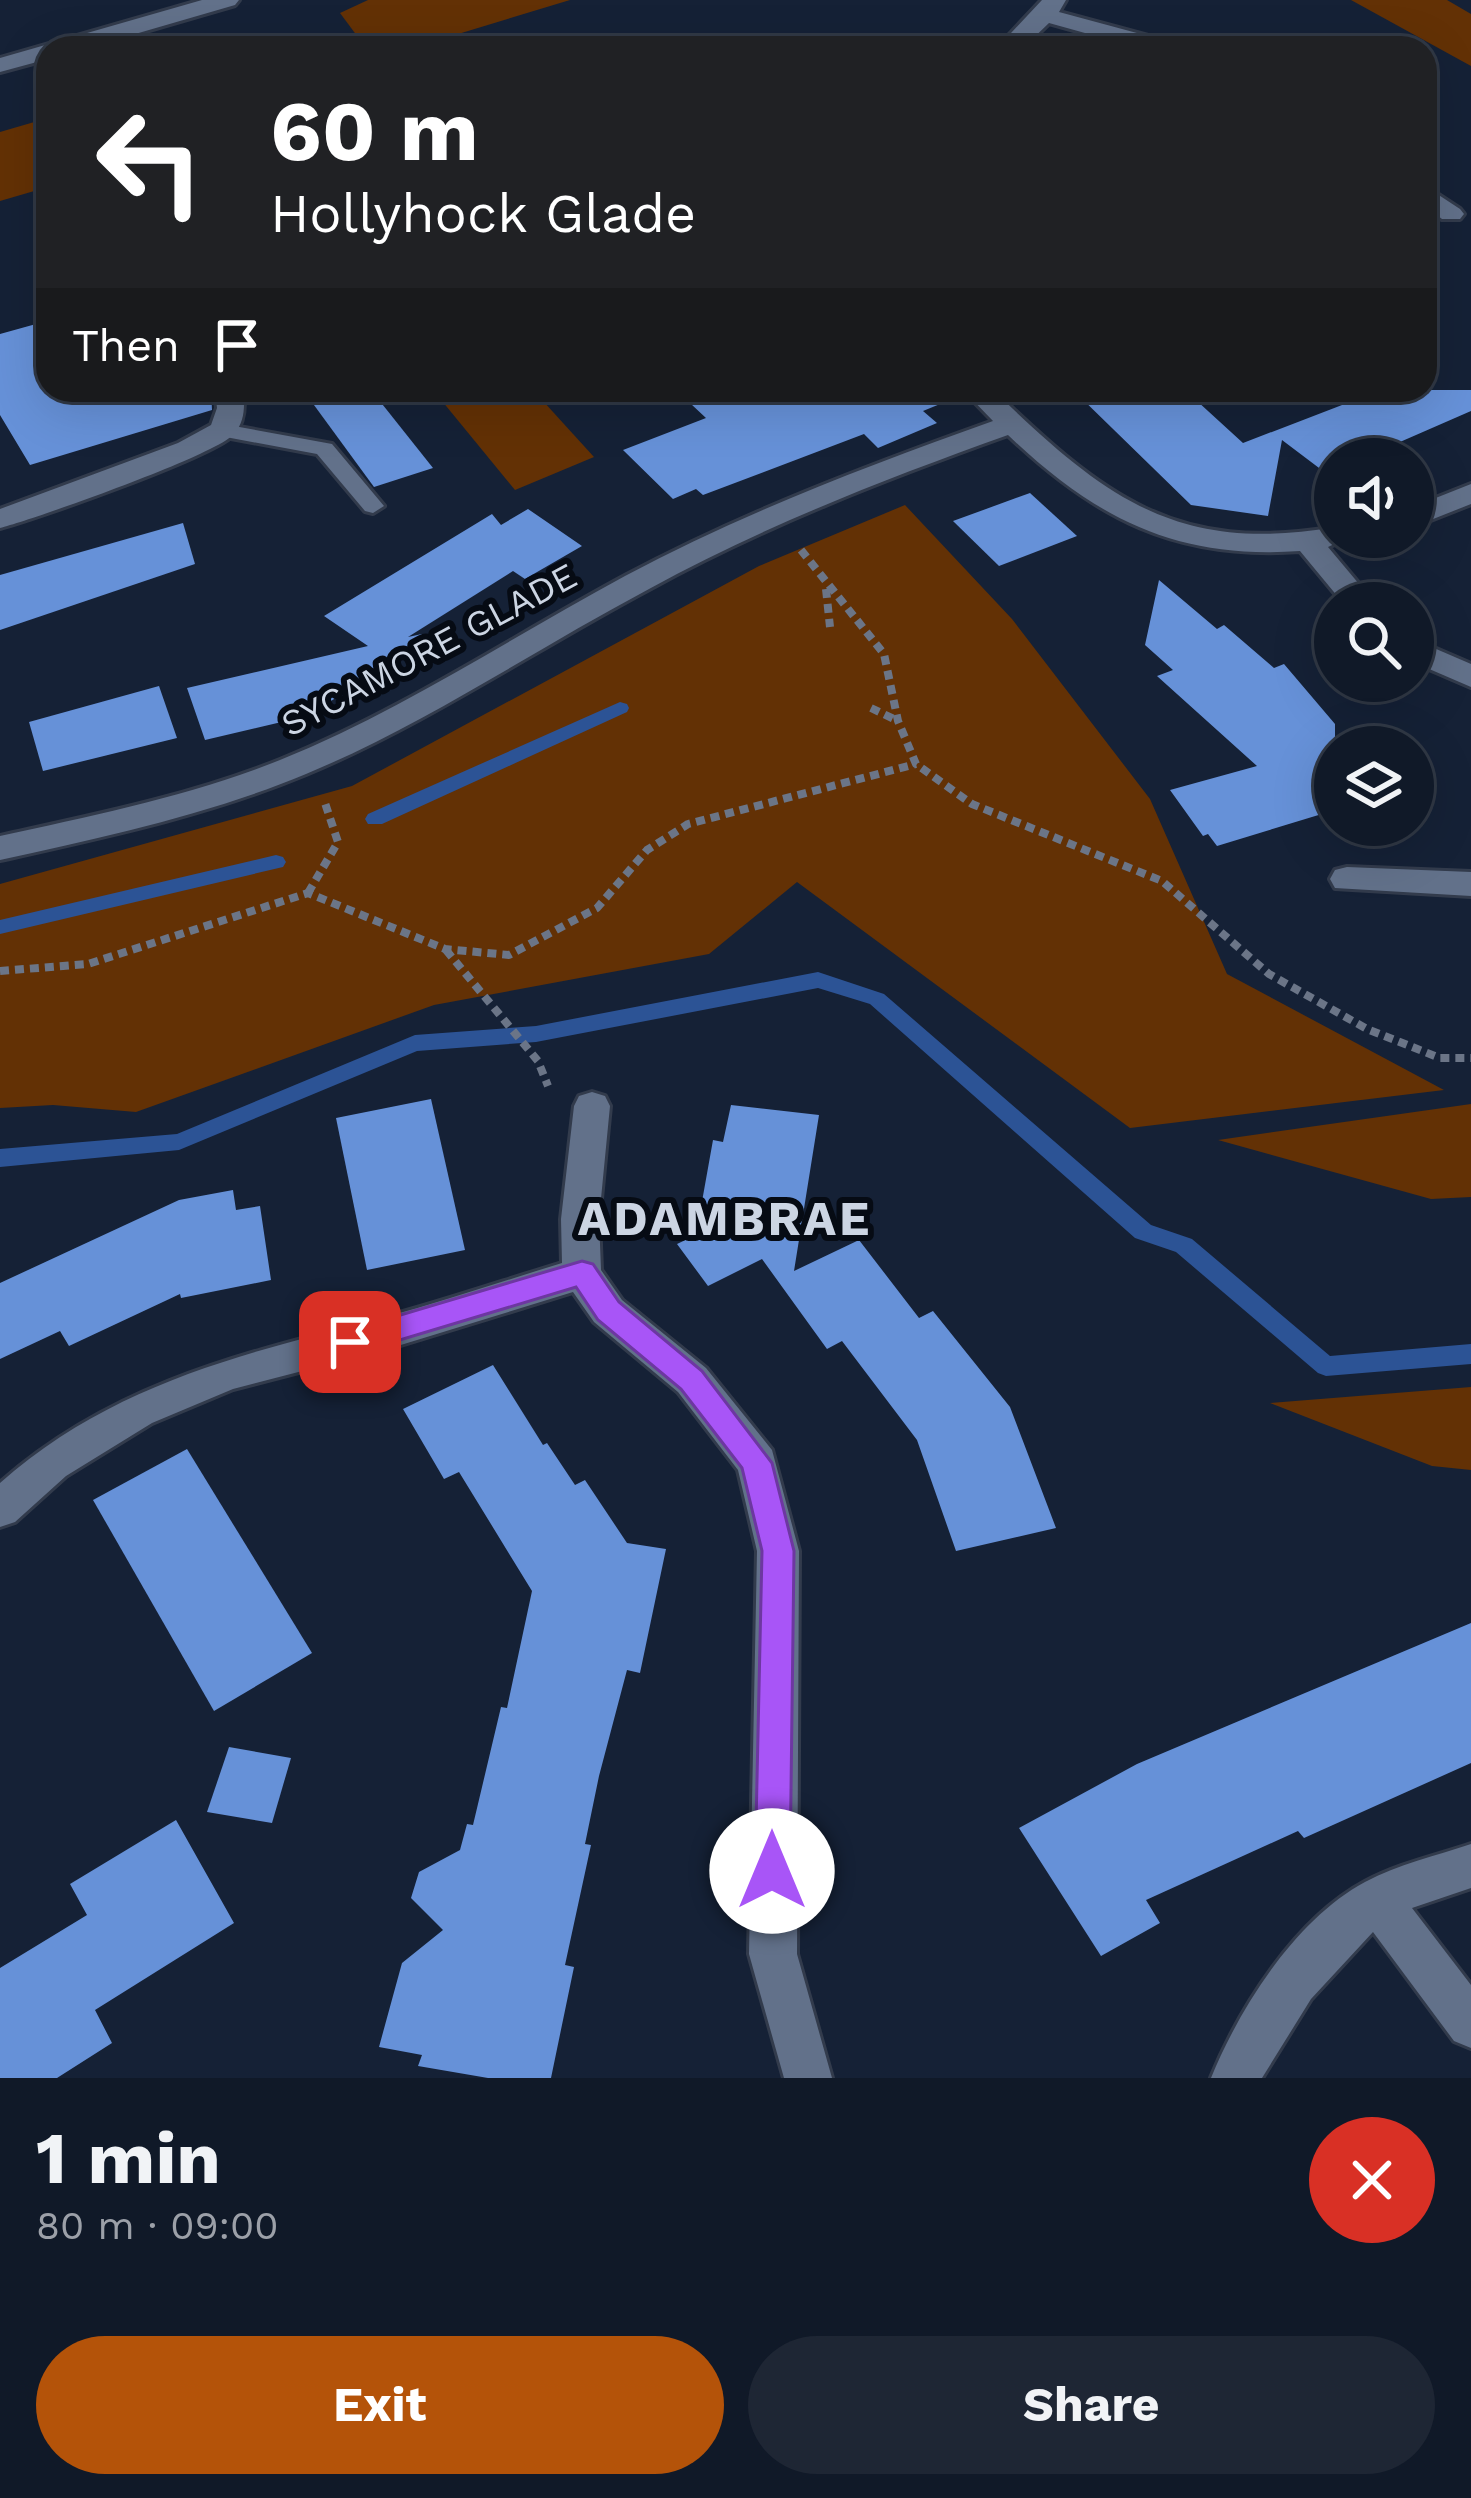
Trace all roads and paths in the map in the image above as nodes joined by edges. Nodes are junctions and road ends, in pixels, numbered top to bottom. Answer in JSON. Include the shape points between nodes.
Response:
{"nodes":[{"id":1,"x":227,"y":0,"type":"edge"},
{"id":2,"x":1050,"y":7,"type":"edge"},
{"id":3,"x":102,"y":36,"type":"edge"},
{"id":4,"x":1021,"y":36,"type":"edge"},
{"id":5,"x":1132,"y":36,"type":"edge"},
{"id":6,"x":36,"y":55,"type":"edge"},
{"id":7,"x":0,"y":65,"type":"edge"},
{"id":8,"x":1437,"y":203,"type":"edge"},
{"id":9,"x":1451,"y":214,"type":"dead end"},
{"id":10,"x":231,"y":402,"type":"edge"},
{"id":11,"x":989,"y":402,"type":"edge"},
{"id":12,"x":1012,"y":424,"type":"junction"},
{"id":13,"x":223,"y":430,"type":"junction"},
{"id":14,"x":1471,"y":494,"type":"edge"},
{"id":15,"x":373,"y":506,"type":"dead end"},
{"id":16,"x":1434,"y":509,"type":"edge"},
{"id":17,"x":776,"y":513,"type":"junction"},
{"id":18,"x":0,"y":519,"type":"edge"},
{"id":19,"x":1314,"y":539,"type":"edge"},
{"id":20,"x":826,"y":587,"type":"junction"},
{"id":21,"x":830,"y":627,"type":"dead end"},
{"id":22,"x":1434,"y":659,"type":"edge"},
{"id":23,"x":1471,"y":677,"type":"edge"},
{"id":24,"x":871,"y":708,"type":"dead end"},
{"id":25,"x":898,"y":721,"type":"junction"},
{"id":26,"x":916,"y":764,"type":"junction"},
{"id":27,"x":297,"y":765,"type":"junction"},
{"id":28,"x":0,"y":848,"type":"edge"},
{"id":29,"x":1347,"y":880,"type":"dead end"},
{"id":30,"x":1471,"y":884,"type":"edge"},
{"id":31,"x":308,"y":893,"type":"junction"},
{"id":32,"x":445,"y":950,"type":"junction"},
{"id":33,"x":0,"y":971,"type":"edge"},
{"id":34,"x":1471,"y":1058,"type":"edge"},
{"id":35,"x":538,"y":1061,"type":"dead end"},
{"id":36,"x":592,"y":1106,"type":"dead end"},
{"id":37,"x":582,"y":1273,"type":"junction"},
{"id":38,"x":0,"y":1509,"type":"edge"},
{"id":39,"x":1471,"y":1866,"type":"edge"},
{"id":40,"x":1377,"y":1900,"type":"junction"},
{"id":41,"x":1471,"y":2024,"type":"edge"},
{"id":42,"x":808,"y":2078,"type":"edge"},
{"id":43,"x":1235,"y":2078,"type":"edge"}],
"edges":[{"from":1,"to":3,"type":"street"},
{"from":2,"to":4,"type":"street"},
{"from":2,"to":5,"type":"street"},
{"from":6,"to":7,"type":"street"},
{"from":8,"to":9,"type":"street"},
{"from":10,"to":13,"type":"street"},
{"from":11,"to":12,"type":"street"},
{"from":12,"to":17,"type":"street","name":"SYCAMORE GLADE"},
{"from":12,"to":19,"type":"street","via":[[1082,487],[1157,528],[1232,544]]},
{"from":13,"to":15,"type":"lane","via":[[324,449]]},
{"from":13,"to":18,"type":"street"},
{"from":14,"to":16,"type":"street"},
{"from":17,"to":20,"type":"path"},
{"from":17,"to":27,"type":"street","name":"SYCAMORE GLADE"},
{"from":20,"to":21,"type":"path"},
{"from":20,"to":25,"type":"path","via":[[884,654]]},
{"from":22,"to":23,"type":"street"},
{"from":24,"to":25,"type":"path"},
{"from":25,"to":26,"type":"path"},
{"from":26,"to":32,"type":"path","via":[[688,824],[647,850],[597,908],[509,956]]},
{"from":26,"to":34,"type":"path","via":[[972,804],[1162,881],[1269,974],[1366,1029],[1440,1058]]},
{"from":27,"to":28,"type":"street","name":"SYCAMORE GLADE","via":[[198,803]]},
{"from":27,"to":31,"type":"path","via":[[329,808],[338,842]]},
{"from":29,"to":30,"type":"street"},
{"from":31,"to":32,"type":"path"},
{"from":31,"to":33,"type":"path","via":[[88,964]]},
{"from":32,"to":35,"type":"path"},
{"from":36,"to":37,"type":"street"},
{"from":37,"to":38,"type":"street","via":[[227,1374],[138,1411],[51,1463]]},
{"from":37,"to":42,"type":"street","via":[[608,1311],[692,1380],[757,1463],[778,1551],[773,1954]]},
{"from":39,"to":40,"type":"street"},
{"from":40,"to":41,"type":"street"},
{"from":40,"to":43,"type":"street","via":[[1315,1956]]}]}
